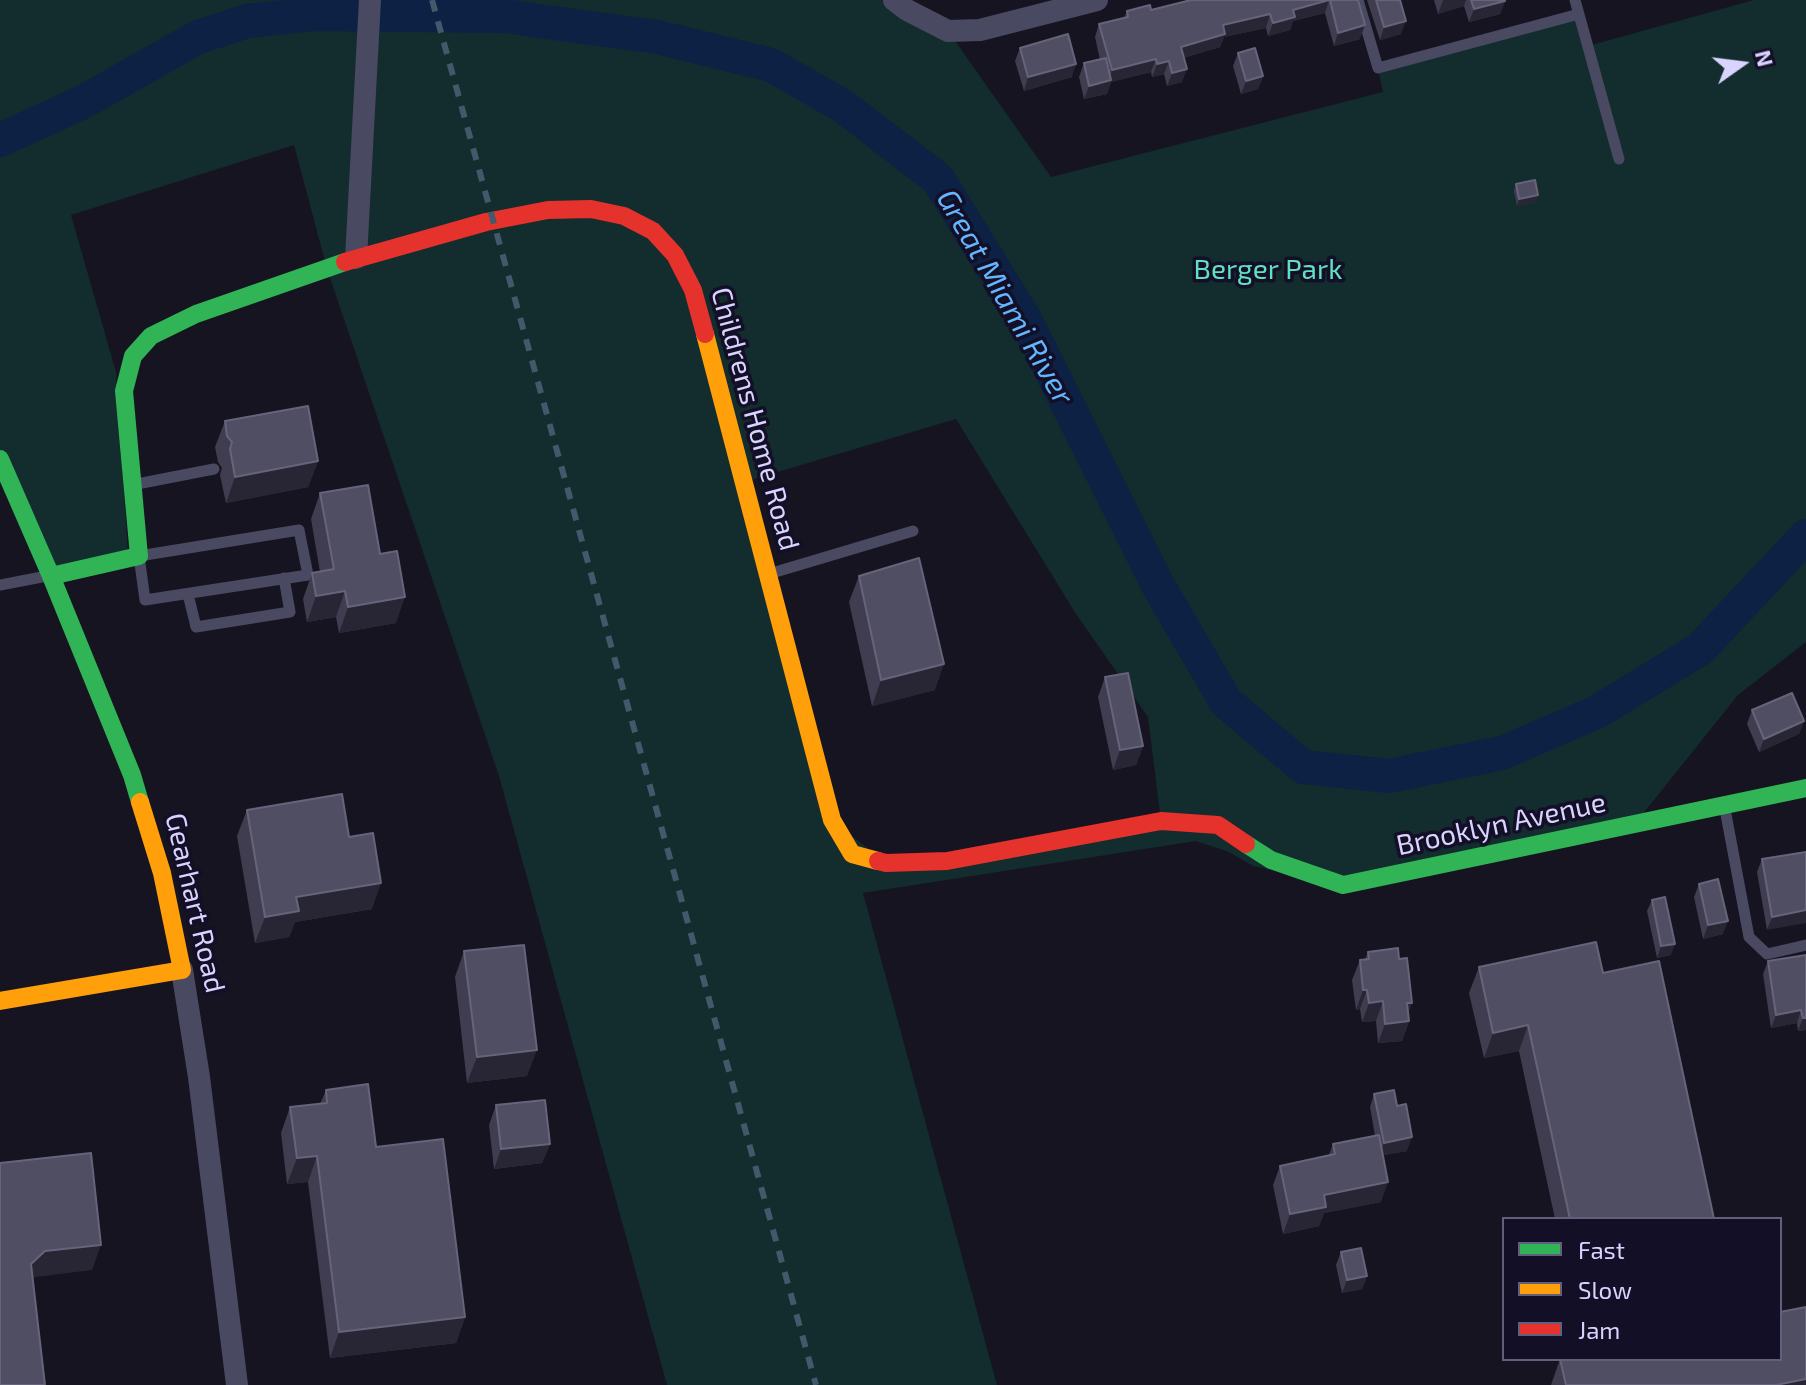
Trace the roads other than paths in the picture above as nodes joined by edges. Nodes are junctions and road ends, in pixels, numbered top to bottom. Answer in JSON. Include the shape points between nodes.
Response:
{"nodes":[{"id":1,"x":370,"y":0,"type":"edge"},
{"id":2,"x":1097,"y":0,"type":"edge"},
{"id":3,"x":1358,"y":0,"type":"edge"},
{"id":4,"x":1575,"y":0,"type":"edge"},
{"id":5,"x":901,"y":3,"type":"edge"},
{"id":6,"x":1579,"y":14,"type":"junction"},
{"id":7,"x":1619,"y":159,"type":"dead end"},
{"id":8,"x":356,"y":258,"type":"junction"},
{"id":9,"x":0,"y":459,"type":"edge"},
{"id":10,"x":214,"y":469,"type":"dead end"},
{"id":11,"x":132,"y":485,"type":"junction"},
{"id":12,"x":913,"y":531,"type":"dead end"},
{"id":13,"x":139,"y":556,"type":"junction"},
{"id":14,"x":767,"y":575,"type":"junction"},
{"id":15,"x":51,"y":576,"type":"junction"},
{"id":16,"x":284,"y":578,"type":"junction"},
{"id":17,"x":0,"y":585,"type":"edge"},
{"id":18,"x":188,"y":594,"type":"junction"},
{"id":19,"x":1806,"y":788,"type":"edge"},
{"id":20,"x":1724,"y":805,"type":"junction"},
{"id":21,"x":1218,"y":825,"type":"joint"},
{"id":22,"x":1806,"y":945,"type":"edge"},
{"id":23,"x":182,"y":970,"type":"junction"},
{"id":24,"x":0,"y":1001,"type":"edge"},
{"id":25,"x":237,"y":1385,"type":"edge"}],
"edges":[{"from":1,"to":8,"type":"street"},
{"from":2,"to":5,"type":"street","via":[[980,30],[948,31]]},
{"from":3,"to":6,"type":"lane","via":[[1378,68]]},
{"from":4,"to":6,"type":"lane"},
{"from":6,"to":7,"type":"lane"},
{"from":8,"to":11,"type":"street","name":"Childrens Home Road","via":[[196,314],[151,336],[133,356],[124,391]]},
{"from":8,"to":14,"type":"street","name":"Childrens Home Road","via":[[548,210],[591,209],[624,216],[653,231],[675,255],[693,290]]},
{"from":9,"to":15,"type":"street","name":"Gearhart Road"},
{"from":10,"to":11,"type":"lane"},
{"from":11,"to":13,"type":"street","name":"Childrens Home Road"},
{"from":12,"to":14,"type":"lane"},
{"from":13,"to":15,"type":"street"},
{"from":13,"to":16,"type":"lane","via":[[299,530],[308,575]]},
{"from":13,"to":18,"type":"lane","via":[[145,600]]},
{"from":14,"to":21,"type":"street","name":"Childrens Home Road","via":[[832,820],[852,854],[886,863],[947,861],[1161,821]]},
{"from":15,"to":17,"type":"lane"},
{"from":15,"to":23,"type":"street","name":"Gearhart Road","via":[[132,775],[162,873]]},
{"from":16,"to":18,"type":"lane"},
{"from":16,"to":18,"type":"lane","via":[[290,612],[196,627]]},
{"from":19,"to":20,"type":"street","name":"Brooklyn Avenue"},
{"from":20,"to":21,"type":"street","name":"Brooklyn Avenue","via":[[1343,885],[1271,860]]},
{"from":20,"to":22,"type":"lane","via":[[1749,937],[1767,954]]},
{"from":23,"to":24,"type":"street"},
{"from":23,"to":25,"type":"street","name":"Gearhart Road"}]}
